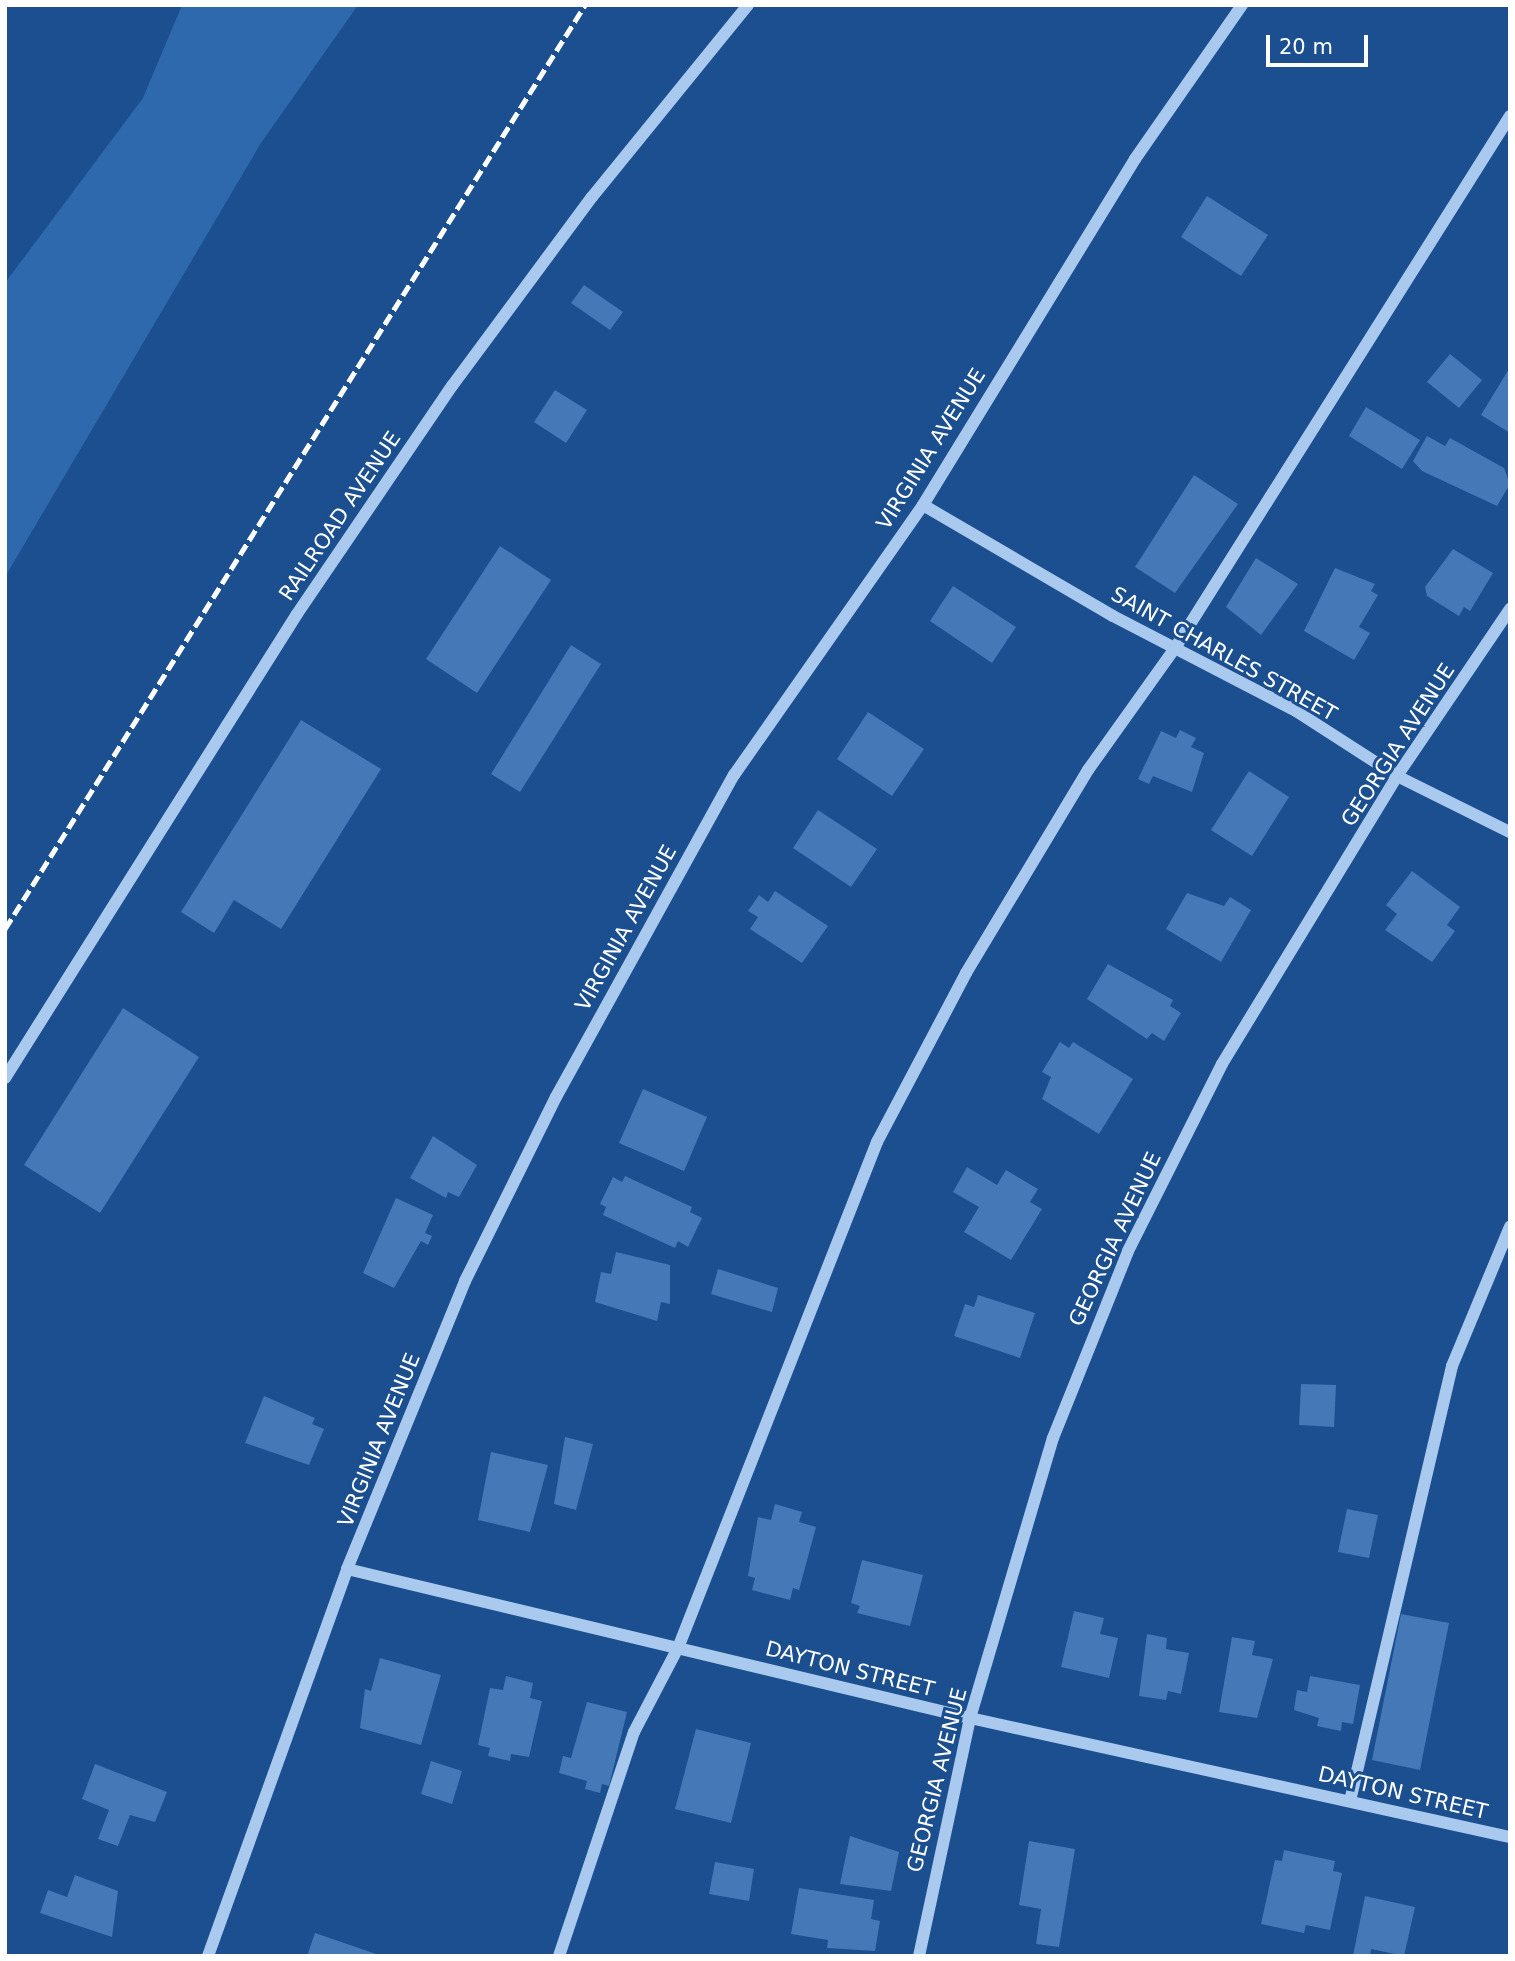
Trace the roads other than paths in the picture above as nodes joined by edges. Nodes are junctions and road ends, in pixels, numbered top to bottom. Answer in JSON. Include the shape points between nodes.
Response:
{"nodes":[{"id":1,"x":748,"y":5,"type":"edge"},
{"id":2,"x":1242,"y":5,"type":"edge"},
{"id":3,"x":1510,"y":116,"type":"edge"},
{"id":4,"x":923,"y":505,"type":"junction"},
{"id":5,"x":1510,"y":609,"type":"edge"},
{"id":6,"x":1175,"y":648,"type":"junction"},
{"id":7,"x":1397,"y":776,"type":"junction"},
{"id":8,"x":1510,"y":832,"type":"edge"},
{"id":9,"x":5,"y":1078,"type":"edge"},
{"id":10,"x":1510,"y":1227,"type":"edge"},
{"id":11,"x":347,"y":1569,"type":"junction"},
{"id":12,"x":678,"y":1648,"type":"junction"},
{"id":13,"x":970,"y":1718,"type":"junction"},
{"id":14,"x":1350,"y":1801,"type":"junction"},
{"id":15,"x":1510,"y":1837,"type":"edge"},
{"id":16,"x":208,"y":1956,"type":"edge"},
{"id":17,"x":559,"y":1956,"type":"edge"},
{"id":18,"x":919,"y":1956,"type":"edge"}],
"edges":[{"from":1,"to":9,"type":"street","name":"RAILROAD AVENUE","via":[[592,197],[452,386],[297,614]]},
{"from":2,"to":4,"type":"street","name":"VIRGINIA AVENUE","via":[[1135,159]]},
{"from":3,"to":6,"type":"street"},
{"from":4,"to":6,"type":"street","name":"SAINT CHARLES STREET"},
{"from":4,"to":11,"type":"street","name":"VIRGINIA AVENUE","via":[[734,775],[646,928],[465,1281]]},
{"from":5,"to":7,"type":"street","name":"GEORGIA AVENUE"},
{"from":6,"to":7,"type":"street","name":"SAINT CHARLES STREET","via":[[1296,711]]},
{"from":6,"to":12,"type":"street","via":[[1088,771],[966,973],[877,1142]]},
{"from":7,"to":8,"type":"street","name":"SAINT CHARLES STREET"},
{"from":7,"to":13,"type":"street","name":"GEORGIA AVENUE","via":[[1222,1064],[1128,1251],[1057,1425]]},
{"from":10,"to":14,"type":"street","via":[[1452,1366]]},
{"from":11,"to":12,"type":"street","name":"DAYTON STREET"},
{"from":11,"to":16,"type":"street","name":"VIRGINIA AVENUE"},
{"from":12,"to":13,"type":"street","name":"DAYTON STREET"},
{"from":12,"to":17,"type":"street","via":[[634,1732]]},
{"from":13,"to":14,"type":"street","name":"DAYTON STREET"},
{"from":13,"to":18,"type":"street","name":"GEORGIA AVENUE"},
{"from":14,"to":15,"type":"street","name":"DAYTON STREET"}]}
